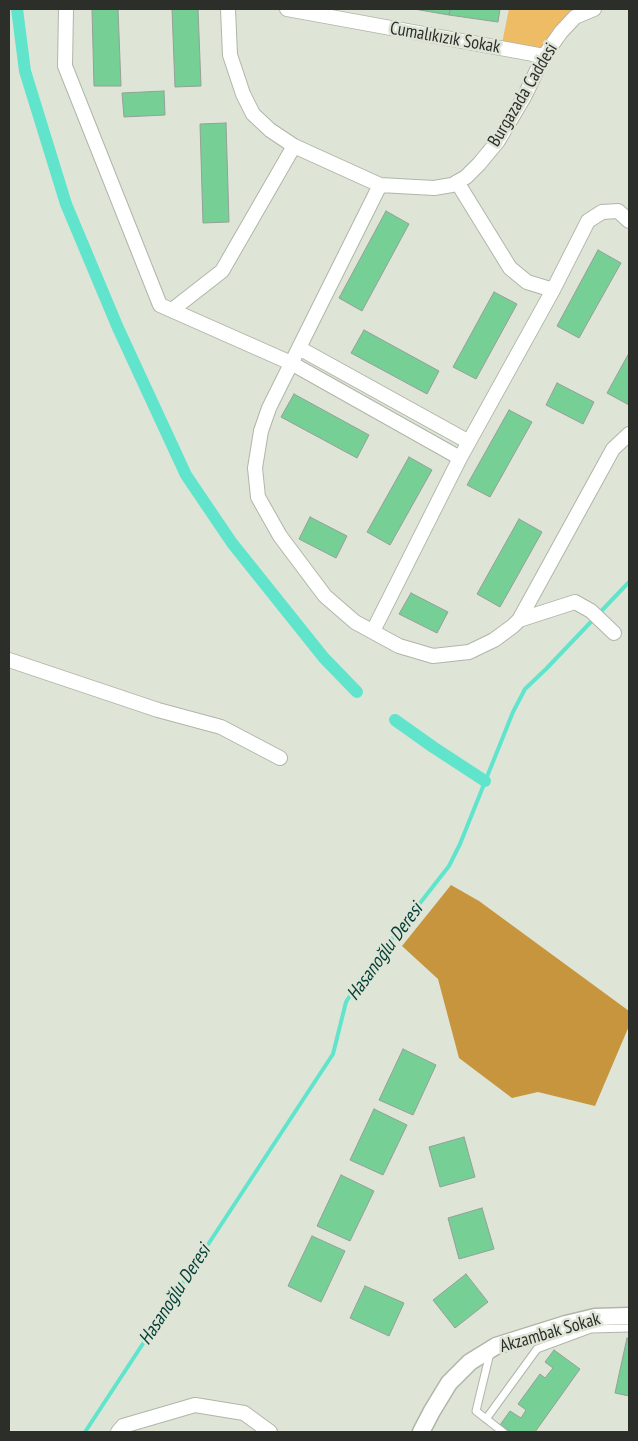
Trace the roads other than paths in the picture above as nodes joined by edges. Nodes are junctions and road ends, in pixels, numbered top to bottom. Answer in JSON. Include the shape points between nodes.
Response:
{"nodes":[{"id":1,"x":66,"y":9,"type":"edge"},
{"id":2,"x":228,"y":9,"type":"edge"},
{"id":3,"x":287,"y":9,"type":"edge"},
{"id":4,"x":594,"y":9,"type":"edge"},
{"id":5,"x":544,"y":56,"type":"junction"},
{"id":6,"x":294,"y":146,"type":"junction"},
{"id":7,"x":457,"y":182,"type":"junction"},
{"id":8,"x":380,"y":186,"type":"junction"},
{"id":9,"x":629,"y":221,"type":"edge"},
{"id":10,"x":553,"y":290,"type":"junction"},
{"id":11,"x":172,"y":310,"type":"junction"},
{"id":12,"x":299,"y":348,"type":"junction"},
{"id":13,"x":291,"y":363,"type":"junction"},
{"id":14,"x":629,"y":434,"type":"edge"},
{"id":15,"x":469,"y":442,"type":"junction"},
{"id":16,"x":460,"y":458,"type":"junction"},
{"id":17,"x":519,"y":620,"type":"junction"},
{"id":18,"x":373,"y":631,"type":"junction"},
{"id":19,"x":614,"y":633,"type":"dead end"},
{"id":20,"x":9,"y":660,"type":"edge"},
{"id":21,"x":280,"y":758,"type":"dead end"},
{"id":22,"x":629,"y":1316,"type":"edge"},
{"id":23,"x":629,"y":1328,"type":"edge"},
{"id":24,"x":491,"y":1349,"type":"junction"},
{"id":25,"x":486,"y":1419,"type":"junction"},
{"id":26,"x":118,"y":1432,"type":"edge"},
{"id":27,"x":270,"y":1432,"type":"edge"},
{"id":28,"x":421,"y":1432,"type":"edge"},
{"id":29,"x":503,"y":1432,"type":"edge"}],
"edges":[{"from":1,"to":11,"type":"street","via":[[65,66],[160,304]]},
{"from":2,"to":6,"type":"street","name":"Burgazada Caddesi","via":[[230,55],[243,94],[253,114]]},
{"from":3,"to":5,"type":"street","name":"Cumalıkızık Sokak"},
{"from":4,"to":5,"type":"street","name":"Burgazada Caddesi","via":[[575,17]]},
{"from":5,"to":7,"type":"street","name":"Burgazada Caddesi","via":[[498,141],[466,177]]},
{"from":6,"to":8,"type":"street","name":"Burgazada Caddesi"},
{"from":6,"to":11,"type":"street","via":[[222,272]]},
{"from":7,"to":8,"type":"street","name":"Burgazada Caddesi","via":[[434,188]]},
{"from":7,"to":10,"type":"street","via":[[510,268],[527,282]]},
{"from":8,"to":12,"type":"street"},
{"from":9,"to":10,"type":"street","via":[[618,211],[602,212],[588,221]]},
{"from":10,"to":15,"type":"street"},
{"from":11,"to":13,"type":"street"},
{"from":12,"to":13,"type":"street"},
{"from":12,"to":15,"type":"street"},
{"from":13,"to":16,"type":"street"},
{"from":13,"to":18,"type":"street","via":[[261,431],[255,468],[258,497],[280,536],[325,596],[355,622]]},
{"from":14,"to":17,"type":"street","via":[[613,449]]},
{"from":15,"to":16,"type":"street"},
{"from":16,"to":18,"type":"street"},
{"from":17,"to":18,"type":"street","via":[[494,640],[470,652],[433,656],[399,646]]},
{"from":17,"to":19,"type":"street","via":[[575,602],[591,611]]},
{"from":20,"to":21,"type":"street","via":[[158,710],[221,727]]},
{"from":22,"to":24,"type":"street","name":"Akzambak Sokak","via":[[595,1317]]},
{"from":23,"to":25,"type":"lane","via":[[591,1328],[537,1349]]},
{"from":24,"to":25,"type":"lane","via":[[476,1411]]},
{"from":24,"to":28,"type":"street","name":"Akzambak Sokak","via":[[470,1362],[449,1383]]},
{"from":25,"to":29,"type":"lane"},
{"from":26,"to":27,"type":"street","via":[[123,1426],[195,1405],[244,1413]]}]}
